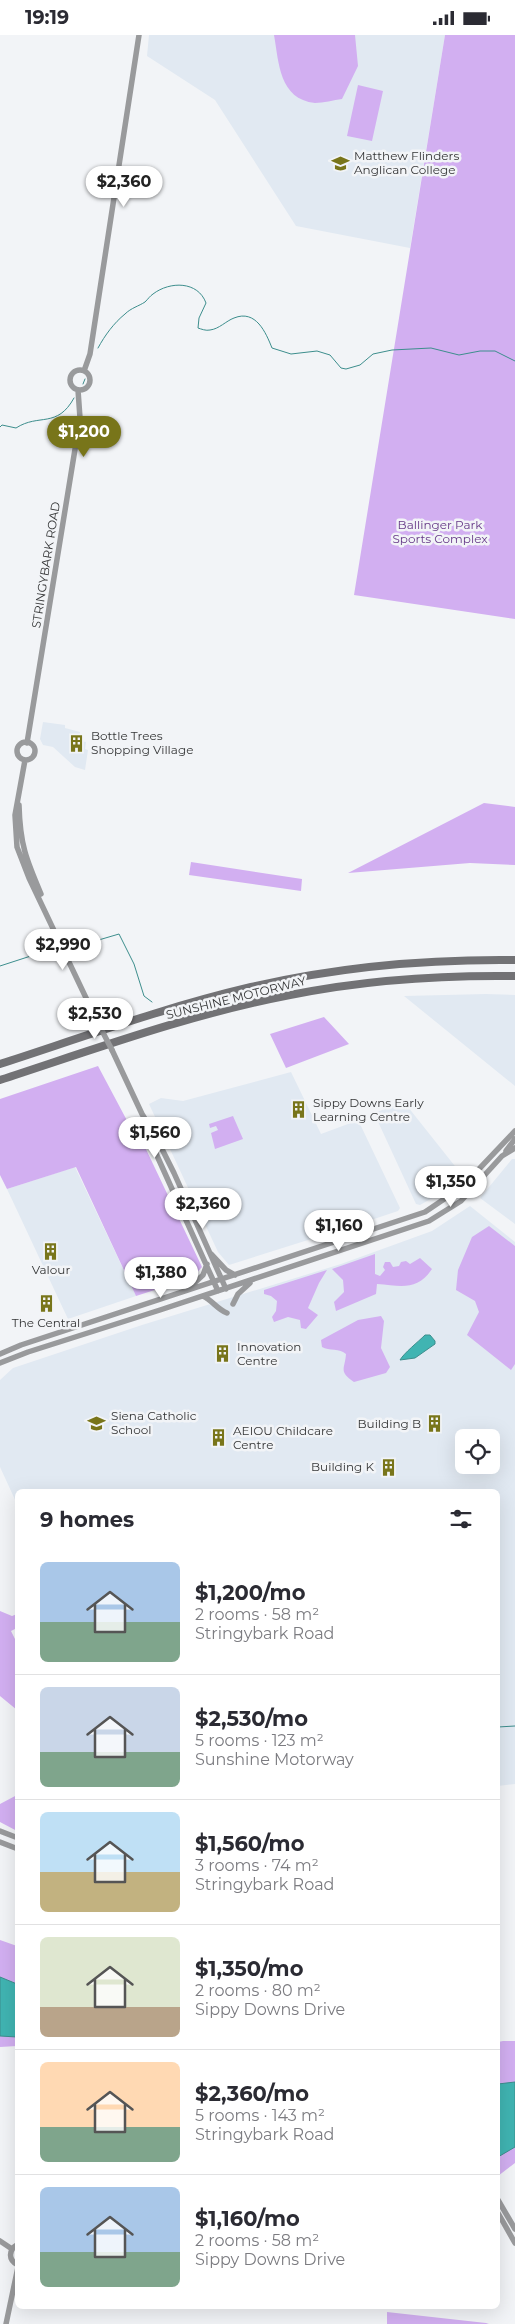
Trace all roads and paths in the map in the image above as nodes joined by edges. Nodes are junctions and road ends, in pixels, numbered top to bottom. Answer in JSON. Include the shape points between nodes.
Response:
{"nodes":[{"id":1,"x":139,"y":35,"type":"edge"},
{"id":2,"x":84,"y":371,"type":"junction"},
{"id":3,"x":78,"y":390,"type":"junction"},
{"id":4,"x":27,"y":743,"type":"junction"},
{"id":5,"x":25,"y":760,"type":"junction"},
{"id":6,"x":515,"y":961,"type":"edge"},
{"id":7,"x":515,"y":976,"type":"edge"},
{"id":8,"x":0,"y":1064,"type":"edge"},
{"id":9,"x":0,"y":1080,"type":"edge"},
{"id":10,"x":142,"y":1114,"type":"junction"},
{"id":11,"x":515,"y":1131,"type":"edge"},
{"id":12,"x":515,"y":1139,"type":"edge"},
{"id":13,"x":515,"y":1148,"type":"edge"},
{"id":14,"x":502,"y":1156,"type":"junction"},
{"id":15,"x":209,"y":1253,"type":"junction"},
{"id":16,"x":207,"y":1264,"type":"junction"},
{"id":17,"x":236,"y":1275,"type":"junction"},
{"id":18,"x":254,"y":1280,"type":"junction"},
{"id":19,"x":218,"y":1281,"type":"junction"},
{"id":20,"x":226,"y":1289,"type":"junction"},
{"id":21,"x":187,"y":1290,"type":"junction"},
{"id":22,"x":218,"y":1291,"type":"junction"},
{"id":23,"x":203,"y":1297,"type":"junction"},
{"id":24,"x":233,"y":1304,"type":"dead end"},
{"id":25,"x":227,"y":1313,"type":"dead end"},
{"id":26,"x":0,"y":1354,"type":"edge"},
{"id":27,"x":0,"y":1363,"type":"edge"},
{"id":28,"x":0,"y":1831,"type":"edge"},
{"id":29,"x":15,"y":1837,"type":"edge"},
{"id":30,"x":0,"y":1842,"type":"edge"},
{"id":31,"x":15,"y":1848,"type":"edge"},
{"id":32,"x":500,"y":2204,"type":"edge"},
{"id":33,"x":500,"y":2217,"type":"edge"},
{"id":34,"x":515,"y":2229,"type":"edge"},
{"id":35,"x":0,"y":2241,"type":"edge"},
{"id":36,"x":515,"y":2243,"type":"edge"},
{"id":37,"x":15,"y":2246,"type":"edge"},
{"id":38,"x":12,"y":2249,"type":"junction"},
{"id":39,"x":15,"y":2263,"type":"edge"},
{"id":40,"x":15,"y":2280,"type":"edge"},
{"id":41,"x":6,"y":2324,"type":"edge"}],
"edges":[{"from":1,"to":2,"type":"street","via":[[92,344]]},
{"from":2,"to":3,"type":"street","via":[[90,381],[84,389]]},
{"from":2,"to":3,"type":"street","via":[[77,370],[70,377]]},
{"from":3,"to":4,"type":"street","name":"STRINGYBARK ROAD","via":[[80,418]]},
{"from":4,"to":5,"type":"street","via":[[32,745],[34,753]]},
{"from":4,"to":5,"type":"street","via":[[17,750]]},
{"from":5,"to":10,"type":"street","bridge":true,"via":[[19,793],[23,851],[47,914]]},
{"from":6,"to":8,"type":"highway","name":"SUNSHINE MOTORWAY","via":[[464,960],[392,965],[280,981],[183,1005]]},
{"from":7,"to":9,"type":"highway","name":"SUNSHINE MOTORWAY","via":[[398,980],[289,995],[197,1017]]},
{"from":10,"to":15,"type":"street","via":[[158,1140]]},
{"from":10,"to":16,"type":"street","via":[[154,1149]]},
{"from":11,"to":17,"type":"street","via":[[462,1187],[435,1207]]},
{"from":12,"to":14,"type":"street"},
{"from":13,"to":14,"type":"street"},
{"from":14,"to":18,"type":"street","via":[[468,1195],[432,1220]]},
{"from":15,"to":17,"type":"street"},
{"from":15,"to":19,"type":"street"},
{"from":16,"to":19,"type":"street"},
{"from":16,"to":21,"type":"street","via":[[203,1275]]},
{"from":17,"to":19,"type":"street"},
{"from":18,"to":20,"type":"street"},
{"from":18,"to":24,"type":"street","via":[[238,1294]]},
{"from":19,"to":20,"type":"street"},
{"from":19,"to":21,"type":"street"},
{"from":19,"to":22,"type":"street"},
{"from":20,"to":22,"type":"street"},
{"from":21,"to":26,"type":"street"},
{"from":22,"to":23,"type":"street"},
{"from":23,"to":25,"type":"street"},
{"from":23,"to":27,"type":"street"},
{"from":28,"to":29,"type":"street"},
{"from":30,"to":31,"type":"street"},
{"from":32,"to":34,"type":"street"},
{"from":33,"to":36,"type":"street"},
{"from":35,"to":38,"type":"street"},
{"from":37,"to":38,"type":"street"},
{"from":38,"to":39,"type":"street","via":[[11,2259]]},
{"from":40,"to":41,"type":"street"}]}
